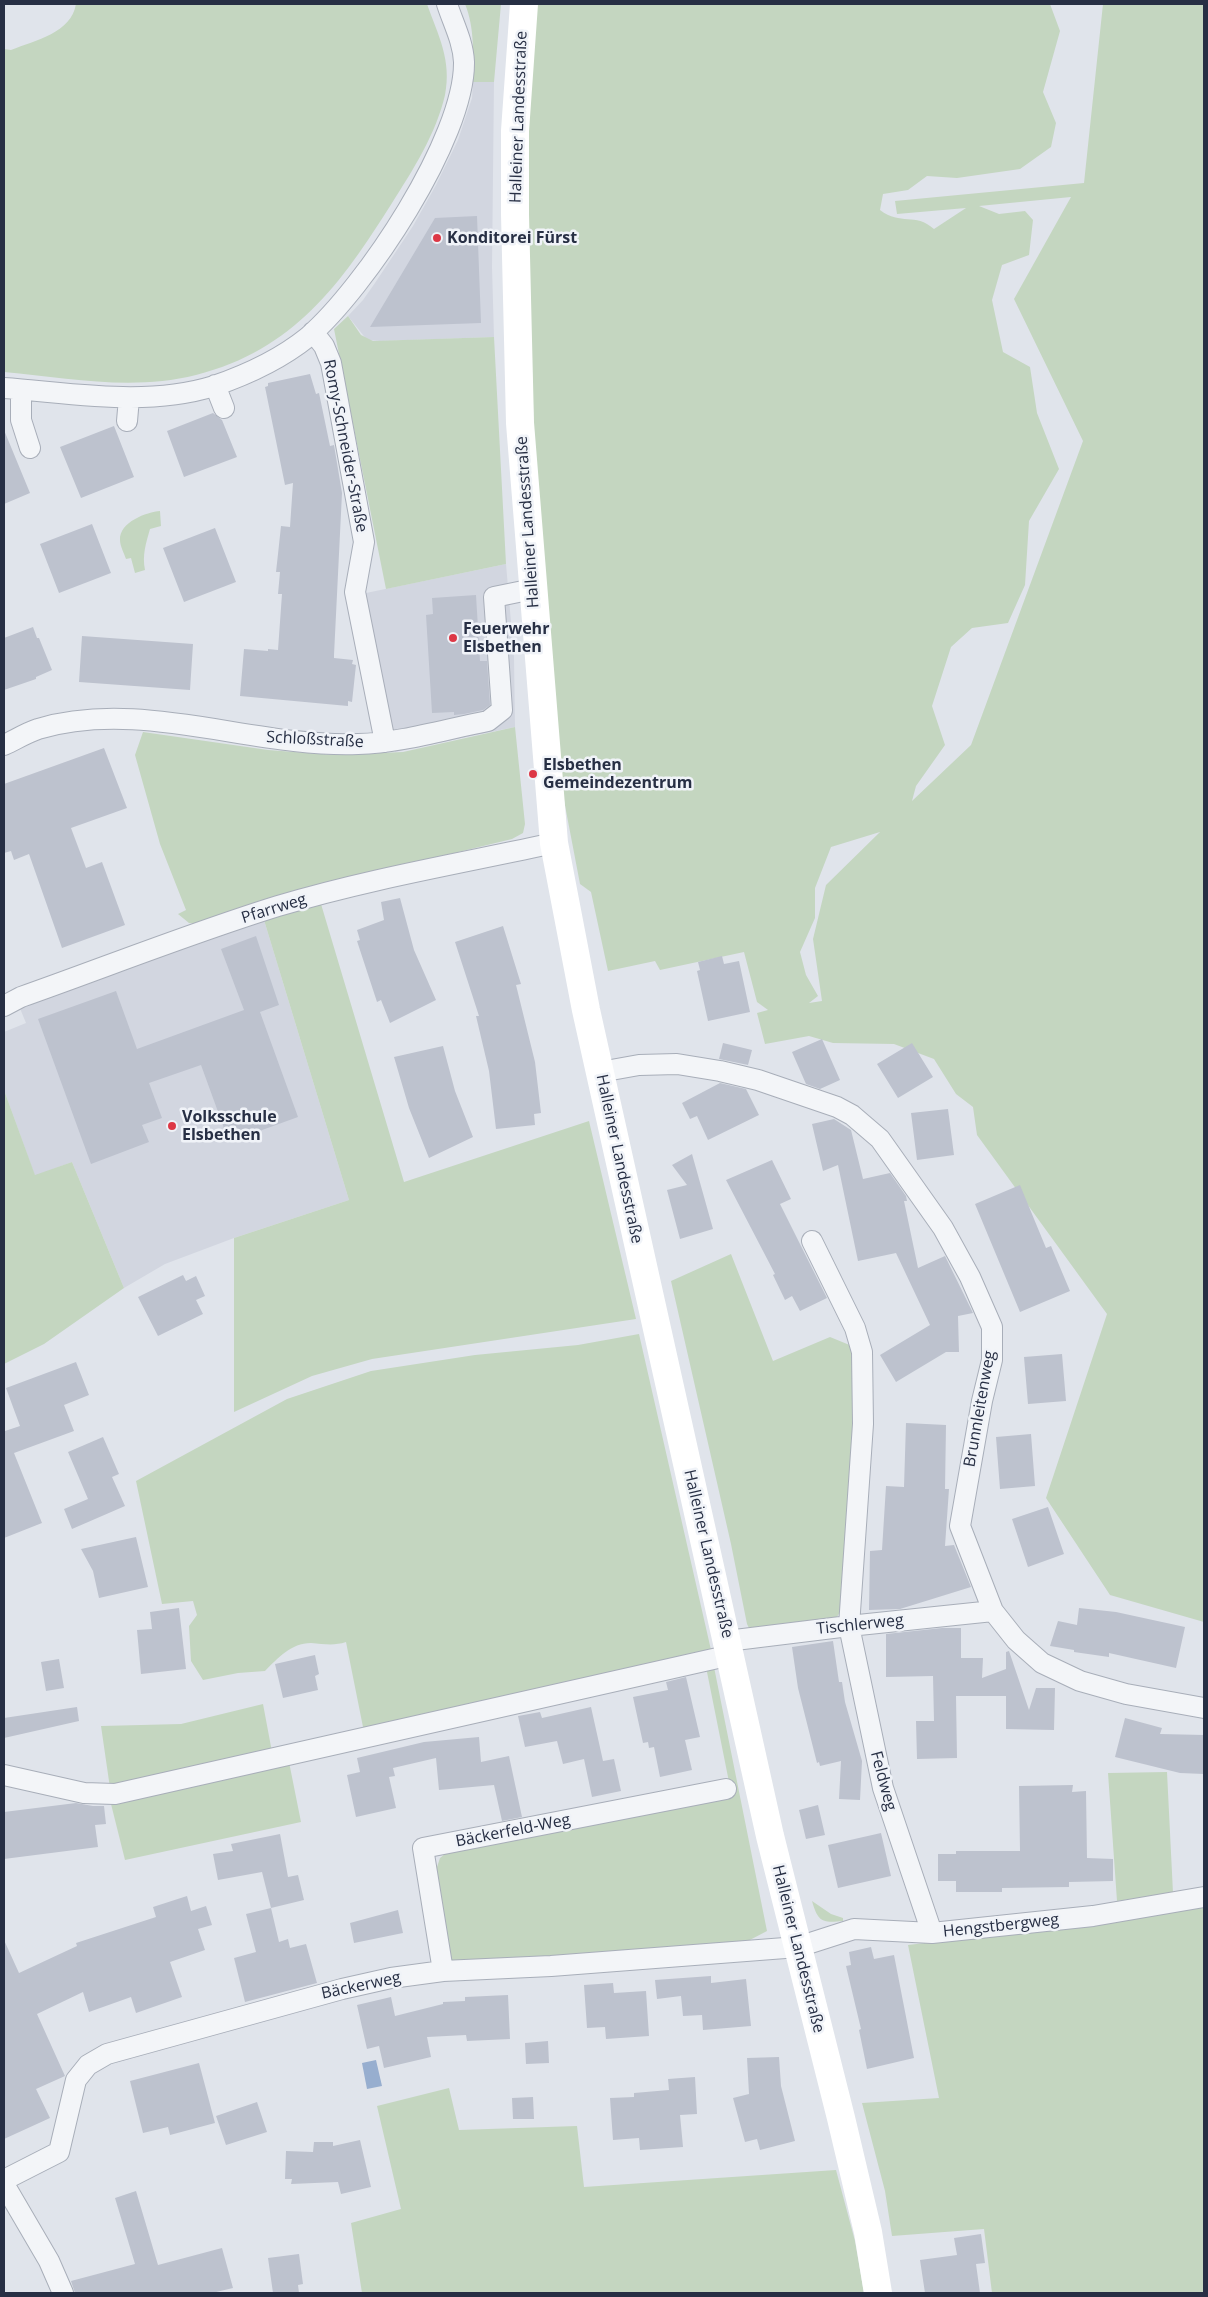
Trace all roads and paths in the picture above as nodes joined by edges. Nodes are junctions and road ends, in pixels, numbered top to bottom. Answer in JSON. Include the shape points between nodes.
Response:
{"nodes":[{"id":1,"x":448,"y":4,"type":"edge"},
{"id":2,"x":524,"y":4,"type":"edge"},
{"id":3,"x":313,"y":332,"type":"junction"},
{"id":4,"x":215,"y":386,"type":"junction"},
{"id":5,"x":12,"y":389,"type":"edge"},
{"id":6,"x":129,"y":398,"type":"junction"},
{"id":7,"x":224,"y":408,"type":"dead end"},
{"id":8,"x":127,"y":421,"type":"dead end"},
{"id":9,"x":30,"y":448,"type":"dead end"},
{"id":10,"x":533,"y":589,"type":"junction"},
{"id":11,"x":385,"y":742,"type":"junction"},
{"id":12,"x":4,"y":745,"type":"edge"},
{"id":13,"x":554,"y":843,"type":"junction"},
{"id":14,"x":4,"y":1006,"type":"edge"},
{"id":15,"x":600,"y":1072,"type":"junction"},
{"id":16,"x":812,"y":1241,"type":"dead end"},
{"id":17,"x":993,"y":1611,"type":"junction"},
{"id":18,"x":849,"y":1626,"type":"junction"},
{"id":19,"x":729,"y":1648,"type":"junction"},
{"id":20,"x":1204,"y":1708,"type":"edge"},
{"id":21,"x":4,"y":1775,"type":"edge"},
{"id":22,"x":726,"y":1789,"type":"dead end"},
{"id":23,"x":1204,"y":1898,"type":"edge"},
{"id":24,"x":932,"y":1932,"type":"junction"},
{"id":25,"x":798,"y":1947,"type":"junction"},
{"id":26,"x":443,"y":1971,"type":"junction"},
{"id":27,"x":4,"y":2182,"type":"edge"},
{"id":28,"x":63,"y":2293,"type":"edge"},
{"id":29,"x":878,"y":2293,"type":"edge"}],
"edges":[{"from":1,"to":3,"type":"street","via":[[464,62],[451,120],[434,160],[384,247],[352,292]]},
{"from":2,"to":10,"type":"main road","name":"Halleiner Landesstraße","via":[[516,131],[515,214],[520,424]]},
{"from":3,"to":4,"type":"street","via":[[279,357]]},
{"from":3,"to":11,"type":"street","name":"Romy-Schneider-Straße","via":[[324,346],[331,364],[357,497],[364,542],[356,592]]},
{"from":4,"to":6,"type":"street","via":[[178,395]]},
{"from":4,"to":7,"type":"street"},
{"from":5,"to":6,"type":"street"},
{"from":5,"to":9,"type":"street"},
{"from":6,"to":8,"type":"street"},
{"from":10,"to":11,"type":"street","name":"Schloßstraße","via":[[494,596],[502,710],[488,721]]},
{"from":10,"to":13,"type":"main road","name":"Halleiner Landesstraße"},
{"from":11,"to":12,"type":"street","name":"Schloßstraße","via":[[292,741],[222,722],[93,720],[37,729]]},
{"from":13,"to":14,"type":"street","name":"Pfarrweg","via":[[418,870],[279,906],[178,939]]},
{"from":13,"to":15,"type":"main road","name":"Halleiner Landesstraße"},
{"from":15,"to":17,"type":"street","name":"Brunnleitenweg","via":[[639,1065],[677,1064],[758,1080],[837,1107],[852,1115],[880,1139],[943,1228],[992,1327],[992,1360],[960,1526]]},
{"from":15,"to":19,"type":"main road","name":"Halleiner Landesstraße"},
{"from":16,"to":18,"type":"street","name":"Feldweg","via":[[855,1328],[862,1352],[863,1424]]},
{"from":17,"to":18,"type":"street","name":"Tischlerweg"},
{"from":17,"to":20,"type":"street","name":"Brunnleitenweg","via":[[1016,1640],[1042,1663],[1080,1681],[1126,1694]]},
{"from":18,"to":19,"type":"street","name":"Tischlerweg"},
{"from":18,"to":24,"type":"street","name":"Feldweg","via":[[883,1788]]},
{"from":19,"to":21,"type":"street","name":"Tischlerweg","via":[[115,1794],[84,1793]]},
{"from":19,"to":25,"type":"main road","name":"Halleiner Landesstraße"},
{"from":22,"to":26,"type":"street","name":"Bäckerfeld-Weg","via":[[423,1848]]},
{"from":23,"to":24,"type":"street","name":"Hengstbergweg","via":[[1093,1916]]},
{"from":24,"to":25,"type":"street","name":"Hengstbergweg","via":[[854,1929]]},
{"from":25,"to":26,"type":"street","name":"Bäckerweg"},
{"from":25,"to":29,"type":"main road","name":"Halleiner Landesstraße","via":[[861,2204]]},
{"from":26,"to":27,"type":"street","name":"Bäckerweg","via":[[342,1989],[107,2054],[88,2065],[76,2080],[59,2152]]},
{"from":27,"to":28,"type":"street"}]}
